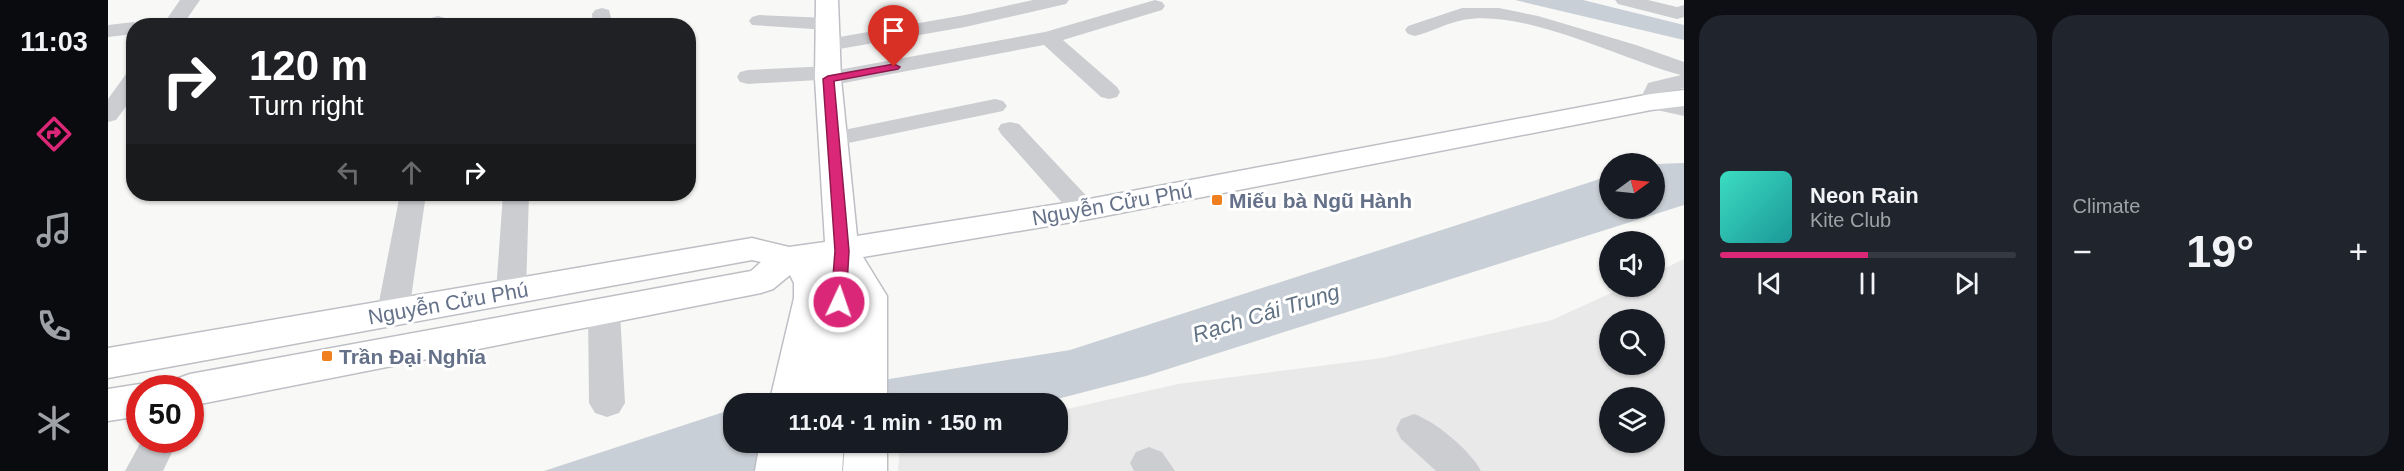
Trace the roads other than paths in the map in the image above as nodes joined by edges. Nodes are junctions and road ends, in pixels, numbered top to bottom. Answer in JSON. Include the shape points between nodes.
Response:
{"nodes":[{"id":1,"x":190,"y":0,"type":"edge"},
{"id":2,"x":1059,"y":0,"type":"edge"},
{"id":3,"x":1625,"y":0,"type":"edge"},
{"id":4,"x":1155,"y":6,"type":"dead end"},
{"id":5,"x":1684,"y":11,"type":"edge"},
{"id":6,"x":173,"y":18,"type":"edge"},
{"id":7,"x":759,"y":21,"type":"dead end"},
{"id":8,"x":828,"y":23,"type":"edge"},
{"id":9,"x":126,"y":29,"type":"edge"},
{"id":10,"x":1415,"y":30,"type":"dead end"},
{"id":11,"x":108,"y":31,"type":"edge"},
{"id":12,"x":1048,"y":38,"type":"junction"},
{"id":13,"x":1684,"y":69,"type":"edge"},
{"id":14,"x":829,"y":76,"type":"junction"},
{"id":15,"x":748,"y":77,"type":"dead end"},
{"id":16,"x":126,"y":90,"type":"edge"},
{"id":17,"x":1109,"y":92,"type":"dead end"},
{"id":18,"x":1683,"y":96,"type":"edge"},
{"id":19,"x":995,"y":106,"type":"dead end"},
{"id":20,"x":108,"y":115,"type":"edge"},
{"id":21,"x":1010,"y":129,"type":"dead end"},
{"id":22,"x":834,"y":139,"type":"junction"},
{"id":23,"x":413,"y":201,"type":"edge"},
{"id":24,"x":516,"y":201,"type":"edge"},
{"id":25,"x":1084,"y":210,"type":"junction"},
{"id":26,"x":899,"y":241,"type":"junction"},
{"id":27,"x":842,"y":251,"type":"junction"},
{"id":28,"x":787,"y":259,"type":"junction"},
{"id":29,"x":511,"y":292,"type":"junction"},
{"id":30,"x":870,"y":296,"type":"junction"},
{"id":31,"x":812,"y":298,"type":"junction"},
{"id":32,"x":604,"y":311,"type":"junction"},
{"id":33,"x":393,"y":312,"type":"junction"},
{"id":34,"x":108,"y":363,"type":"edge"},
{"id":35,"x":204,"y":387,"type":"edge"},
{"id":36,"x":867,"y":387,"type":"edge"},
{"id":37,"x":810,"y":389,"type":"edge"},
{"id":38,"x":126,"y":402,"type":"edge"},
{"id":39,"x":607,"y":403,"type":"dead end"},
{"id":40,"x":108,"y":405,"type":"edge"},
{"id":41,"x":1414,"y":429,"type":"dead end"},
{"id":42,"x":153,"y":453,"type":"edge"},
{"id":43,"x":779,"y":453,"type":"edge"},
{"id":44,"x":822,"y":453,"type":"edge"},
{"id":45,"x":866,"y":453,"type":"edge"},
{"id":46,"x":144,"y":471,"type":"edge"},
{"id":47,"x":777,"y":471,"type":"edge"},
{"id":48,"x":820,"y":471,"type":"edge"},
{"id":49,"x":865,"y":471,"type":"edge"},
{"id":50,"x":1462,"y":471,"type":"edge"}],
"edges":[{"from":1,"to":6,"type":"street"},
{"from":2,"to":8,"type":"street","via":[[965,21]]},
{"from":3,"to":5,"type":"street","via":[[1677,14]]},
{"from":4,"to":12,"type":"street"},
{"from":7,"to":8,"type":"street"},
{"from":8,"to":14,"type":"main road"},
{"from":9,"to":11,"type":"street"},
{"from":10,"to":13,"type":"street","via":[[1462,14],[1499,14],[1629,49]]},
{"from":12,"to":14,"type":"street"},
{"from":12,"to":17,"type":"street"},
{"from":14,"to":15,"type":"street"},
{"from":14,"to":22,"type":"main road"},
{"from":16,"to":20,"type":"street"},
{"from":18,"to":25,"type":"main road","name":"Nguyễn Cửu Phú"},
{"from":19,"to":22,"type":"street"},
{"from":21,"to":25,"type":"street"},
{"from":22,"to":27,"type":"main road"},
{"from":23,"to":33,"type":"street"},
{"from":24,"to":29,"type":"street"},
{"from":25,"to":26,"type":"main road","name":"Nguyễn Cửu Phú"},
{"from":26,"to":27,"type":"main road","name":"Nguyễn Cửu Phú"},
{"from":26,"to":30,"type":"main road","via":[[880,251],[875,259]]},
{"from":27,"to":28,"type":"main road","name":"Nguyễn Cửu Phú"},
{"from":27,"to":30,"type":"main road"},
{"from":27,"to":31,"type":"main road"},
{"from":27,"to":37,"type":"main road","via":[[839,302]]},
{"from":28,"to":29,"type":"main road","name":"Nguyễn Cửu Phú","via":[[752,249]]},
{"from":28,"to":31,"type":"main road","via":[[809,272]]},
{"from":28,"to":32,"type":"main road","name":"Nguyễn Cửu Phú","via":[[760,281]]},
{"from":29,"to":33,"type":"main road","name":"Nguyễn Cửu Phú"},
{"from":30,"to":36,"type":"main road"},
{"from":31,"to":37,"type":"main road"},
{"from":32,"to":35,"type":"main road","name":"Nguyễn Cửu Phú"},
{"from":32,"to":39,"type":"street"},
{"from":33,"to":34,"type":"main road","name":"Nguyễn Cửu Phú"},
{"from":38,"to":40,"type":"main road"},
{"from":41,"to":50,"type":"street"},
{"from":42,"to":46,"type":"street"},
{"from":43,"to":47,"type":"main road"},
{"from":44,"to":48,"type":"main road"},
{"from":45,"to":49,"type":"main road"}]}
